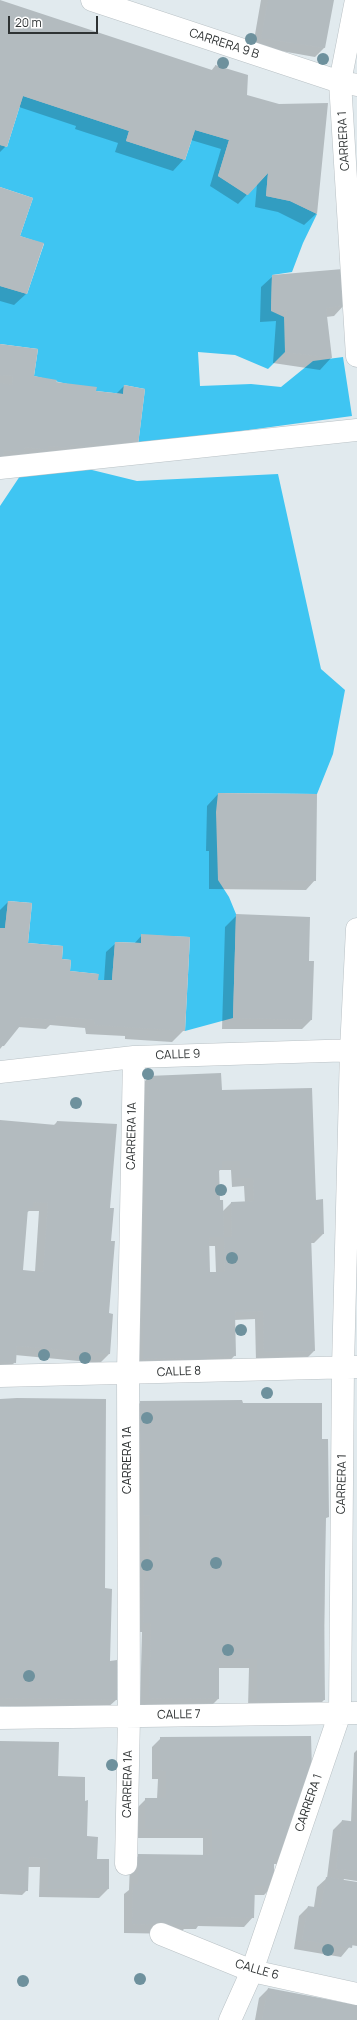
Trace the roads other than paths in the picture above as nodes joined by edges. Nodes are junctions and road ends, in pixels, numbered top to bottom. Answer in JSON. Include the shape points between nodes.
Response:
{"nodes":[{"id":1,"x":92,"y":0,"type":"edge"},
{"id":2,"x":356,"y":0,"type":"edge"},
{"id":3,"x":349,"y":84,"type":"edge"},
{"id":4,"x":357,"y":356,"type":"edge"},
{"id":5,"x":357,"y":430,"type":"edge"},
{"id":6,"x":0,"y":468,"type":"edge"},
{"id":7,"x":357,"y":929,"type":"edge"},
{"id":8,"x":354,"y":1050,"type":"edge"},
{"id":9,"x":134,"y":1057,"type":"junction"},
{"id":10,"x":0,"y":1072,"type":"edge"},
{"id":11,"x":350,"y":1367,"type":"edge"},
{"id":12,"x":128,"y":1373,"type":"junction"},
{"id":13,"x":0,"y":1376,"type":"edge"},
{"id":14,"x":350,"y":1509,"type":"edge"},
{"id":15,"x":349,"y":1713,"type":"edge"},
{"id":16,"x":129,"y":1716,"type":"junction"},
{"id":17,"x":0,"y":1718,"type":"edge"},
{"id":18,"x":126,"y":1864,"type":"dead end"},
{"id":19,"x":161,"y":1934,"type":"dead end"},
{"id":20,"x":252,"y":1971,"type":"junction"},
{"id":21,"x":357,"y":1994,"type":"edge"},
{"id":22,"x":230,"y":2020,"type":"edge"}],
"edges":[{"from":1,"to":3,"type":"street","name":"CARRERA 9 B"},
{"from":2,"to":3,"type":"street","name":"CARRERA 1"},
{"from":3,"to":4,"type":"street","name":"CARRERA 1"},
{"from":5,"to":6,"type":"street"},
{"from":7,"to":8,"type":"street","name":"CARRERA 1"},
{"from":8,"to":9,"type":"street","name":"CALLE 9"},
{"from":8,"to":11,"type":"street","name":"CARRERA 1"},
{"from":9,"to":10,"type":"street","name":"CALLE 9"},
{"from":9,"to":12,"type":"street","name":"CARRERA 1A"},
{"from":11,"to":12,"type":"street","name":"CALLE 8"},
{"from":11,"to":14,"type":"street","name":"CARRERA 1"},
{"from":12,"to":13,"type":"street","name":"CALLE 8"},
{"from":12,"to":16,"type":"street","name":"CARRERA 1A"},
{"from":14,"to":15,"type":"street","name":"CARRERA 1"},
{"from":15,"to":16,"type":"street","name":"CALLE 7"},
{"from":15,"to":20,"type":"street","name":"CARRERA 1"},
{"from":16,"to":17,"type":"street","name":"CALLE 7"},
{"from":16,"to":18,"type":"street","name":"CARRERA 1A"},
{"from":19,"to":20,"type":"street","name":"CALLE 6"},
{"from":20,"to":21,"type":"street","name":"CALLE 6"},
{"from":20,"to":22,"type":"street","name":"CARRERA 1"}]}
